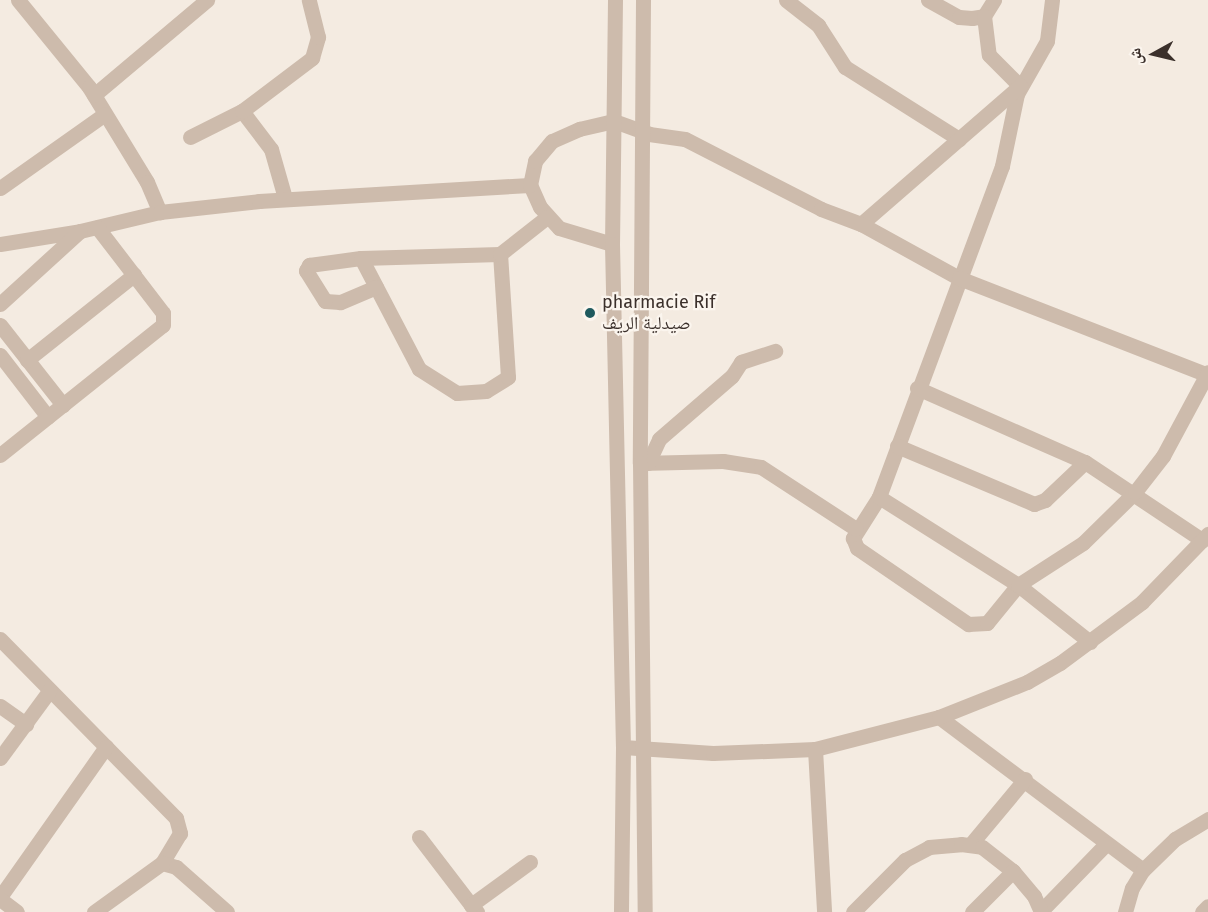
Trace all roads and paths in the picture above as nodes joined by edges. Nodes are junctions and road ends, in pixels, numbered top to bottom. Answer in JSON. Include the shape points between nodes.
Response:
{"nodes":[{"id":1,"x":18,"y":0,"type":"edge"},
{"id":2,"x":207,"y":0,"type":"edge"},
{"id":3,"x":309,"y":0,"type":"edge"},
{"id":4,"x":615,"y":0,"type":"edge"},
{"id":5,"x":643,"y":0,"type":"edge"},
{"id":6,"x":786,"y":0,"type":"edge"},
{"id":7,"x":928,"y":0,"type":"edge"},
{"id":8,"x":994,"y":0,"type":"edge"},
{"id":9,"x":1052,"y":0,"type":"edge"},
{"id":10,"x":984,"y":16,"type":"junction"},
{"id":11,"x":1020,"y":86,"type":"junction"},
{"id":12,"x":94,"y":95,"type":"junction"},
{"id":13,"x":242,"y":111,"type":"junction"},
{"id":14,"x":105,"y":114,"type":"junction"},
{"id":15,"x":614,"y":122,"type":"junction"},
{"id":16,"x":645,"y":132,"type":"junction"},
{"id":17,"x":190,"y":137,"type":"dead end"},
{"id":18,"x":959,"y":139,"type":"junction"},
{"id":19,"x":530,"y":185,"type":"junction"},
{"id":20,"x":0,"y":188,"type":"edge"},
{"id":21,"x":285,"y":198,"type":"junction"},
{"id":22,"x":160,"y":212,"type":"junction"},
{"id":23,"x":547,"y":217,"type":"junction"},
{"id":24,"x":861,"y":224,"type":"junction"},
{"id":25,"x":97,"y":227,"type":"junction"},
{"id":26,"x":80,"y":231,"type":"junction"},
{"id":27,"x":0,"y":244,"type":"edge"},
{"id":28,"x":612,"y":244,"type":"junction"},
{"id":29,"x":500,"y":255,"type":"junction"},
{"id":30,"x":361,"y":258,"type":"junction"},
{"id":31,"x":134,"y":274,"type":"junction"},
{"id":32,"x":959,"y":278,"type":"junction"},
{"id":33,"x":376,"y":287,"type":"junction"},
{"id":34,"x":0,"y":304,"type":"edge"},
{"id":35,"x":0,"y":325,"type":"edge"},
{"id":36,"x":775,"y":351,"type":"dead end"},
{"id":37,"x":0,"y":356,"type":"edge"},
{"id":38,"x":27,"y":360,"type":"junction"},
{"id":39,"x":1208,"y":374,"type":"edge"},
{"id":40,"x":917,"y":388,"type":"junction"},
{"id":41,"x":63,"y":405,"type":"junction"},
{"id":42,"x":48,"y":417,"type":"junction"},
{"id":43,"x":897,"y":446,"type":"junction"},
{"id":44,"x":0,"y":455,"type":"edge"},
{"id":45,"x":1085,"y":462,"type":"junction"},
{"id":46,"x":644,"y":463,"type":"junction"},
{"id":47,"x":1135,"y":492,"type":"junction"},
{"id":48,"x":879,"y":497,"type":"junction"},
{"id":49,"x":856,"y":529,"type":"junction"},
{"id":50,"x":1205,"y":537,"type":"edge"},
{"id":51,"x":1018,"y":585,"type":"junction"},
{"id":52,"x":0,"y":639,"type":"edge"},
{"id":53,"x":1090,"y":642,"type":"junction"},
{"id":54,"x":50,"y":690,"type":"junction"},
{"id":55,"x":0,"y":706,"type":"edge"},
{"id":56,"x":939,"y":717,"type":"junction"},
{"id":57,"x":26,"y":724,"type":"junction"},
{"id":58,"x":106,"y":747,"type":"junction"},
{"id":59,"x":623,"y":747,"type":"junction"},
{"id":60,"x":642,"y":748,"type":"junction"},
{"id":61,"x":815,"y":748,"type":"junction"},
{"id":62,"x":0,"y":758,"type":"edge"},
{"id":63,"x":1025,"y":779,"type":"junction"},
{"id":64,"x":623,"y":798,"type":"junction"},
{"id":65,"x":643,"y":799,"type":"junction"},
{"id":66,"x":1208,"y":819,"type":"edge"},
{"id":67,"x":419,"y":837,"type":"dead end"},
{"id":68,"x":1106,"y":844,"type":"junction"},
{"id":69,"x":970,"y":845,"type":"junction"},
{"id":70,"x":530,"y":862,"type":"dead end"},
{"id":71,"x":162,"y":863,"type":"junction"},
{"id":72,"x":1143,"y":870,"type":"junction"},
{"id":73,"x":1013,"y":871,"type":"junction"},
{"id":74,"x":0,"y":898,"type":"edge"},
{"id":75,"x":1208,"y":906,"type":"edge"},
{"id":76,"x":474,"y":908,"type":"edge"},
{"id":77,"x":17,"y":912,"type":"edge"},
{"id":78,"x":94,"y":912,"type":"edge"},
{"id":79,"x":226,"y":912,"type":"edge"},
{"id":80,"x":621,"y":912,"type":"edge"},
{"id":81,"x":645,"y":912,"type":"edge"},
{"id":82,"x":824,"y":912,"type":"edge"},
{"id":83,"x":853,"y":912,"type":"edge"},
{"id":84,"x":972,"y":912,"type":"edge"},
{"id":85,"x":1041,"y":912,"type":"edge"},
{"id":86,"x":1125,"y":912,"type":"edge"},
{"id":87,"x":1202,"y":912,"type":"edge"}],
"edges":[{"from":1,"to":12,"type":"street"},
{"from":2,"to":12,"type":"street"},
{"from":3,"to":13,"type":"street","via":[[318,37],[312,58]]},
{"from":4,"to":15,"type":"street"},
{"from":5,"to":16,"type":"street"},
{"from":6,"to":18,"type":"street","via":[[812,19],[845,66]]},
{"from":7,"to":10,"type":"street","via":[[958,17]]},
{"from":8,"to":10,"type":"street"},
{"from":9,"to":11,"type":"street","via":[[1047,41]]},
{"from":10,"to":11,"type":"street","via":[[989,55]]},
{"from":11,"to":18,"type":"street"},
{"from":11,"to":32,"type":"street","via":[[1004,160]]},
{"from":12,"to":14,"type":"street"},
{"from":13,"to":17,"type":"street"},
{"from":13,"to":21,"type":"street","via":[[271,149]]},
{"from":14,"to":20,"type":"street"},
{"from":14,"to":22,"type":"street"},
{"from":15,"to":16,"type":"street"},
{"from":15,"to":19,"type":"street","via":[[564,134],[552,141],[535,161]]},
{"from":15,"to":28,"type":"street"},
{"from":16,"to":24,"type":"street","via":[[685,139],[821,209]]},
{"from":16,"to":46,"type":"street"},
{"from":18,"to":24,"type":"street"},
{"from":19,"to":21,"type":"street"},
{"from":19,"to":23,"type":"street"},
{"from":21,"to":22,"type":"street"},
{"from":22,"to":25,"type":"street"},
{"from":23,"to":28,"type":"street","via":[[567,231]]},
{"from":23,"to":29,"type":"street"},
{"from":24,"to":32,"type":"street"},
{"from":25,"to":26,"type":"street"},
{"from":25,"to":31,"type":"street"},
{"from":26,"to":27,"type":"street"},
{"from":26,"to":34,"type":"street"},
{"from":28,"to":59,"type":"street"},
{"from":29,"to":30,"type":"street"},
{"from":29,"to":33,"type":"street","via":[[508,377],[486,391],[457,393],[419,369]]},
{"from":30,"to":33,"type":"street"},
{"from":30,"to":33,"type":"street","via":[[309,265],[306,276],[325,301],[340,302]]},
{"from":31,"to":38,"type":"street"},
{"from":31,"to":41,"type":"street","via":[[163,313],[163,325]]},
{"from":32,"to":39,"type":"street"},
{"from":32,"to":40,"type":"street"},
{"from":35,"to":38,"type":"street"},
{"from":36,"to":46,"type":"street","via":[[741,362],[732,376],[658,440]]},
{"from":37,"to":42,"type":"street"},
{"from":38,"to":41,"type":"street"},
{"from":39,"to":47,"type":"street","via":[[1163,456]]},
{"from":40,"to":43,"type":"street"},
{"from":40,"to":45,"type":"street"},
{"from":41,"to":42,"type":"street"},
{"from":42,"to":44,"type":"street"},
{"from":43,"to":45,"type":"street","via":[[1034,504],[1045,500]]},
{"from":43,"to":48,"type":"street"},
{"from":45,"to":47,"type":"street"},
{"from":46,"to":49,"type":"street","via":[[723,461],[761,467]]},
{"from":46,"to":60,"type":"street"},
{"from":47,"to":50,"type":"street"},
{"from":47,"to":51,"type":"street","via":[[1083,543]]},
{"from":48,"to":49,"type":"street"},
{"from":48,"to":51,"type":"street"},
{"from":49,"to":51,"type":"street","via":[[853,538],[857,548],[968,624],[987,623]]},
{"from":50,"to":53,"type":"street","via":[[1142,602]]},
{"from":51,"to":53,"type":"street"},
{"from":52,"to":54,"type":"street"},
{"from":53,"to":56,"type":"street","via":[[1027,682]]},
{"from":54,"to":57,"type":"street"},
{"from":54,"to":58,"type":"street"},
{"from":55,"to":57,"type":"street"},
{"from":56,"to":61,"type":"street"},
{"from":56,"to":63,"type":"street"},
{"from":57,"to":62,"type":"street"},
{"from":58,"to":71,"type":"street","via":[[176,818],[180,834]]},
{"from":58,"to":74,"type":"street"},
{"from":59,"to":60,"type":"street"},
{"from":59,"to":64,"type":"street"},
{"from":60,"to":61,"type":"street","via":[[713,753]]},
{"from":60,"to":65,"type":"street"},
{"from":61,"to":82,"type":"street"},
{"from":63,"to":68,"type":"street"},
{"from":63,"to":69,"type":"street"},
{"from":64,"to":65,"type":"street"},
{"from":64,"to":80,"type":"street"},
{"from":65,"to":81,"type":"street"},
{"from":66,"to":72,"type":"street","via":[[1175,839]]},
{"from":67,"to":76,"type":"street"},
{"from":68,"to":72,"type":"street"},
{"from":68,"to":85,"type":"street"},
{"from":69,"to":73,"type":"street","via":[[982,847]]},
{"from":69,"to":83,"type":"street","via":[[942,844],[918,852],[896,867]]},
{"from":70,"to":76,"type":"street"},
{"from":71,"to":78,"type":"street"},
{"from":71,"to":79,"type":"street","via":[[176,867]]},
{"from":72,"to":86,"type":"street","via":[[1132,888]]},
{"from":73,"to":84,"type":"street"},
{"from":73,"to":85,"type":"street","via":[[1034,896]]},
{"from":74,"to":77,"type":"street"},
{"from":75,"to":87,"type":"street"}]}
